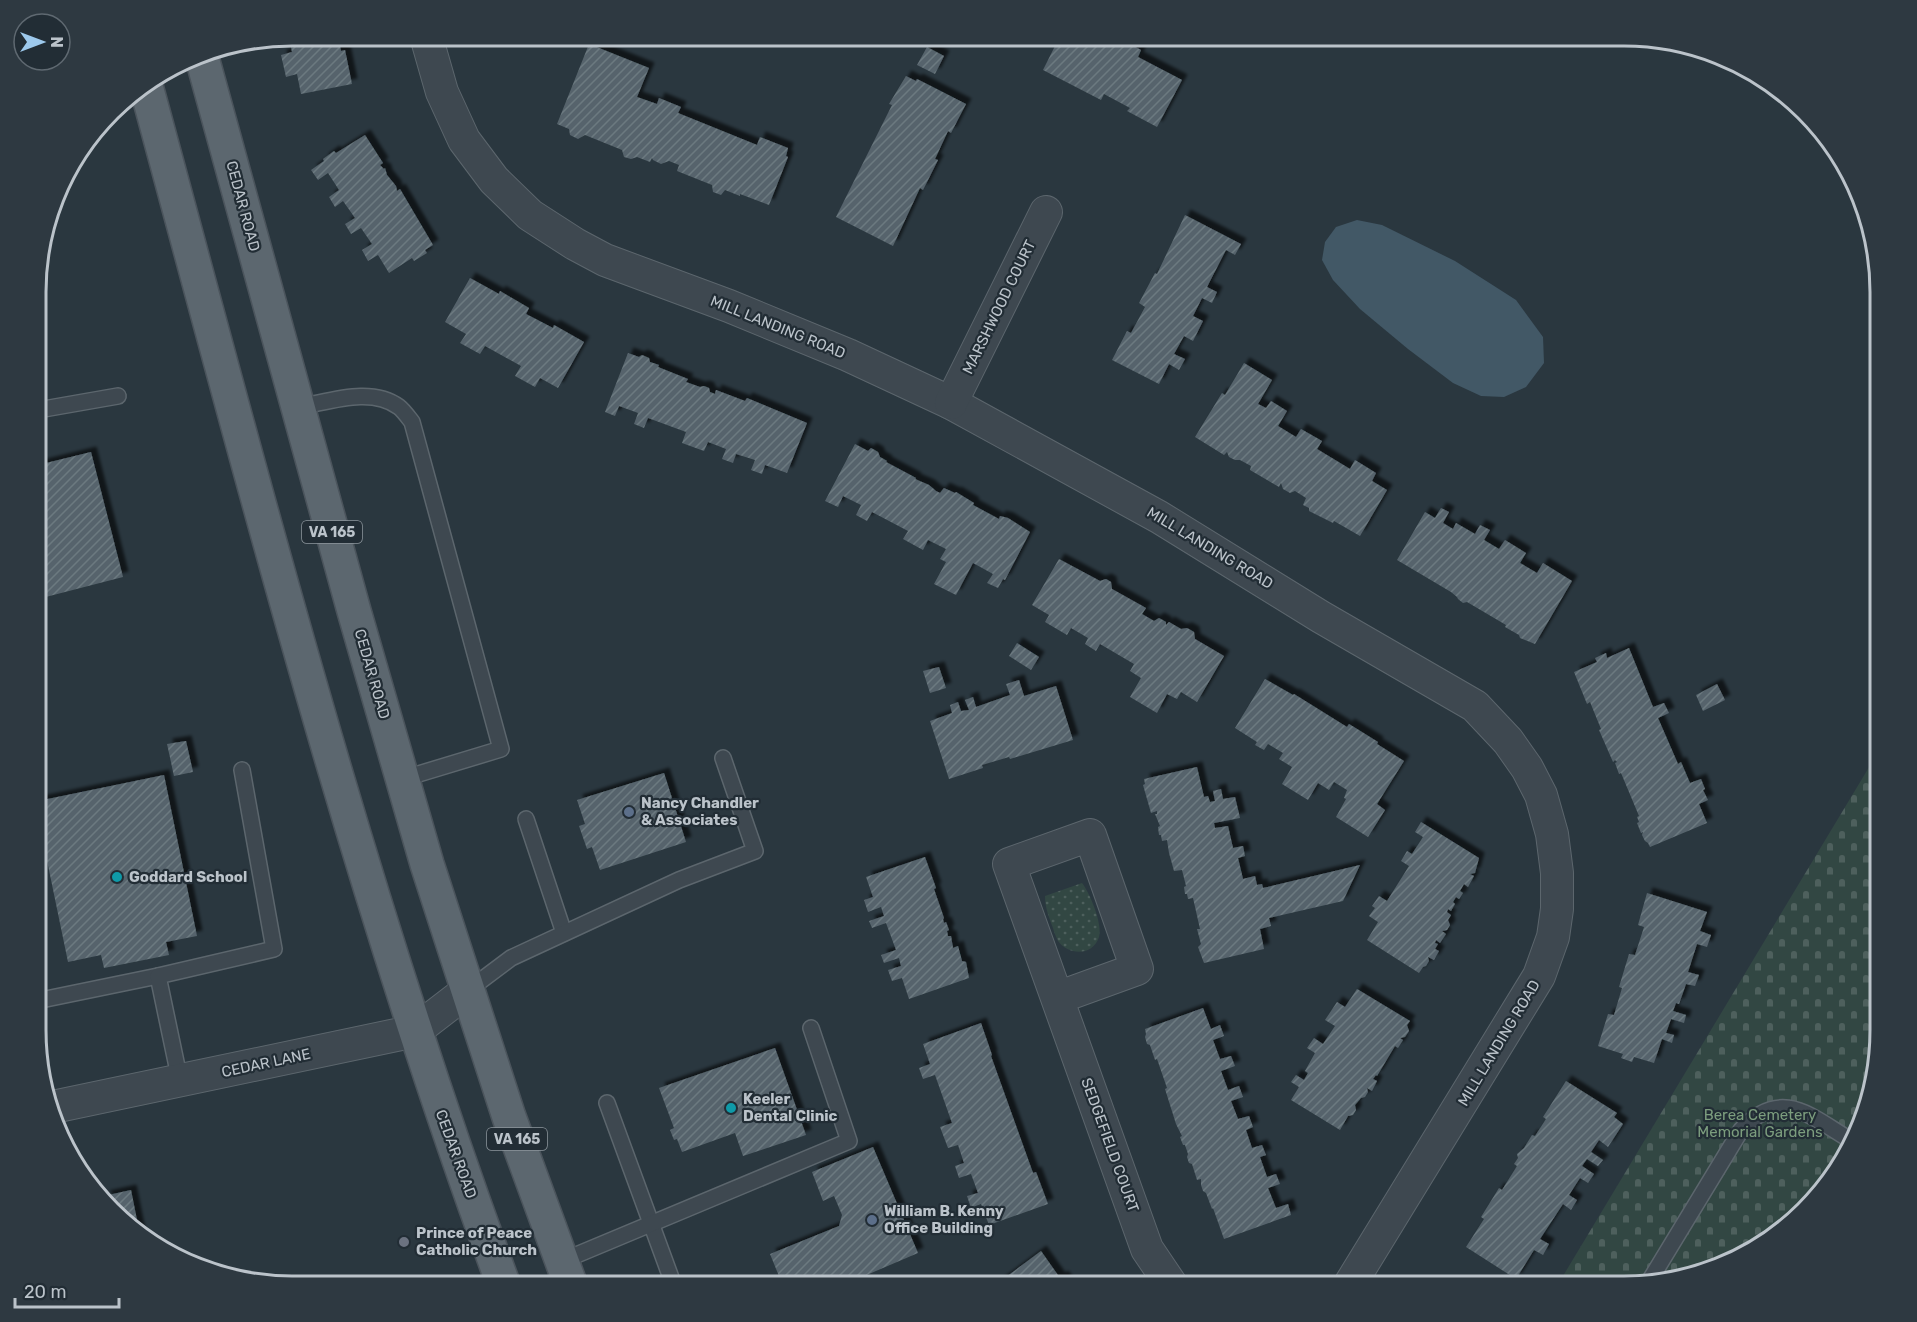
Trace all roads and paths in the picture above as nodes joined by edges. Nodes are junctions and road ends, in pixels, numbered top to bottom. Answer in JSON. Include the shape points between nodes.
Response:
{"nodes":[{"id":1,"x":429,"y":46,"type":"edge"},
{"id":2,"x":204,"y":63,"type":"edge"},
{"id":3,"x":148,"y":93,"type":"edge"},
{"id":4,"x":1046,"y":212,"type":"dead end"},
{"id":5,"x":118,"y":396,"type":"dead end"},
{"id":6,"x":951,"y":403,"type":"junction"},
{"id":7,"x":298,"y":407,"type":"junction"},
{"id":8,"x":46,"y":409,"type":"edge"},
{"id":9,"x":723,"y":758,"type":"dead end"},
{"id":10,"x":243,"y":770,"type":"dead end"},
{"id":11,"x":402,"y":779,"type":"junction"},
{"id":12,"x":526,"y":819,"type":"dead end"},
{"id":13,"x":564,"y":933,"type":"junction"},
{"id":14,"x":158,"y":976,"type":"junction"},
{"id":15,"x":467,"y":991,"type":"junction"},
{"id":16,"x":1057,"y":998,"type":"junction"},
{"id":17,"x":46,"y":999,"type":"edge"},
{"id":18,"x":811,"y":1028,"type":"dead end"},
{"id":19,"x":415,"y":1031,"type":"junction"},
{"id":20,"x":180,"y":1082,"type":"junction"},
{"id":21,"x":607,"y":1103,"type":"dead end"},
{"id":22,"x":59,"y":1106,"type":"edge"},
{"id":23,"x":1845,"y":1138,"type":"edge"},
{"id":24,"x":651,"y":1224,"type":"junction"},
{"id":25,"x":566,"y":1273,"type":"edge"},
{"id":26,"x":1654,"y":1273,"type":"edge"},
{"id":27,"x":500,"y":1276,"type":"edge"},
{"id":28,"x":670,"y":1276,"type":"edge"},
{"id":29,"x":1165,"y":1276,"type":"edge"},
{"id":30,"x":1354,"y":1276,"type":"edge"}],
"edges":[{"from":1,"to":6,"type":"street","name":"MILL LANDING ROAD","via":[[442,92],[464,140],[494,180],[530,215],[606,260],[848,355]]},
{"from":2,"to":7,"type":"main road","name":"CEDAR ROAD","number":"VA 165"},
{"from":3,"to":19,"type":"main road","name":"CEDAR ROAD","via":[[350,822]]},
{"from":4,"to":6,"type":"street","name":"MARSHWOOD COURT"},
{"from":5,"to":8,"type":"lane"},
{"from":6,"to":30,"type":"street","name":"MILL LANDING ROAD","via":[[1160,517],[1475,706],[1508,741],[1541,795],[1552,834],[1557,909],[1553,938],[1539,976]]},
{"from":7,"to":11,"type":"main road","name":"CEDAR ROAD","number":"VA 165"},
{"from":7,"to":11,"type":"lane","via":[[365,395],[382,398],[400,408],[412,422],[501,749]]},
{"from":9,"to":13,"type":"lane","via":[[755,851],[679,880]]},
{"from":10,"to":14,"type":"lane","via":[[274,948]]},
{"from":11,"to":15,"type":"main road","name":"CEDAR ROAD","number":"VA 165"},
{"from":12,"to":13,"type":"lane"},
{"from":13,"to":15,"type":"lane","via":[[512,958]]},
{"from":14,"to":17,"type":"lane"},
{"from":14,"to":20,"type":"lane"},
{"from":15,"to":19,"type":"street","name":"CEDAR LANE"},
{"from":15,"to":25,"type":"main road","name":"CEDAR ROAD","number":"VA 165"},
{"from":16,"to":16,"type":"street","name":"SEDGEFIELD COURT","via":[[1009,864],[1090,835],[1137,969]]},
{"from":16,"to":29,"type":"street","name":"SEDGEFIELD COURT","via":[[1147,1249]]},
{"from":18,"to":24,"type":"lane","via":[[849,1141]]},
{"from":19,"to":20,"type":"street","name":"CEDAR LANE"},
{"from":19,"to":27,"type":"main road","name":"CEDAR ROAD"},
{"from":20,"to":22,"type":"street","name":"CEDAR LANE"},
{"from":21,"to":24,"type":"lane"},
{"from":23,"to":26,"type":"lane","via":[[1792,1108],[1771,1108],[1751,1118]]},
{"from":24,"to":25,"type":"lane"},
{"from":24,"to":28,"type":"lane"}]}
